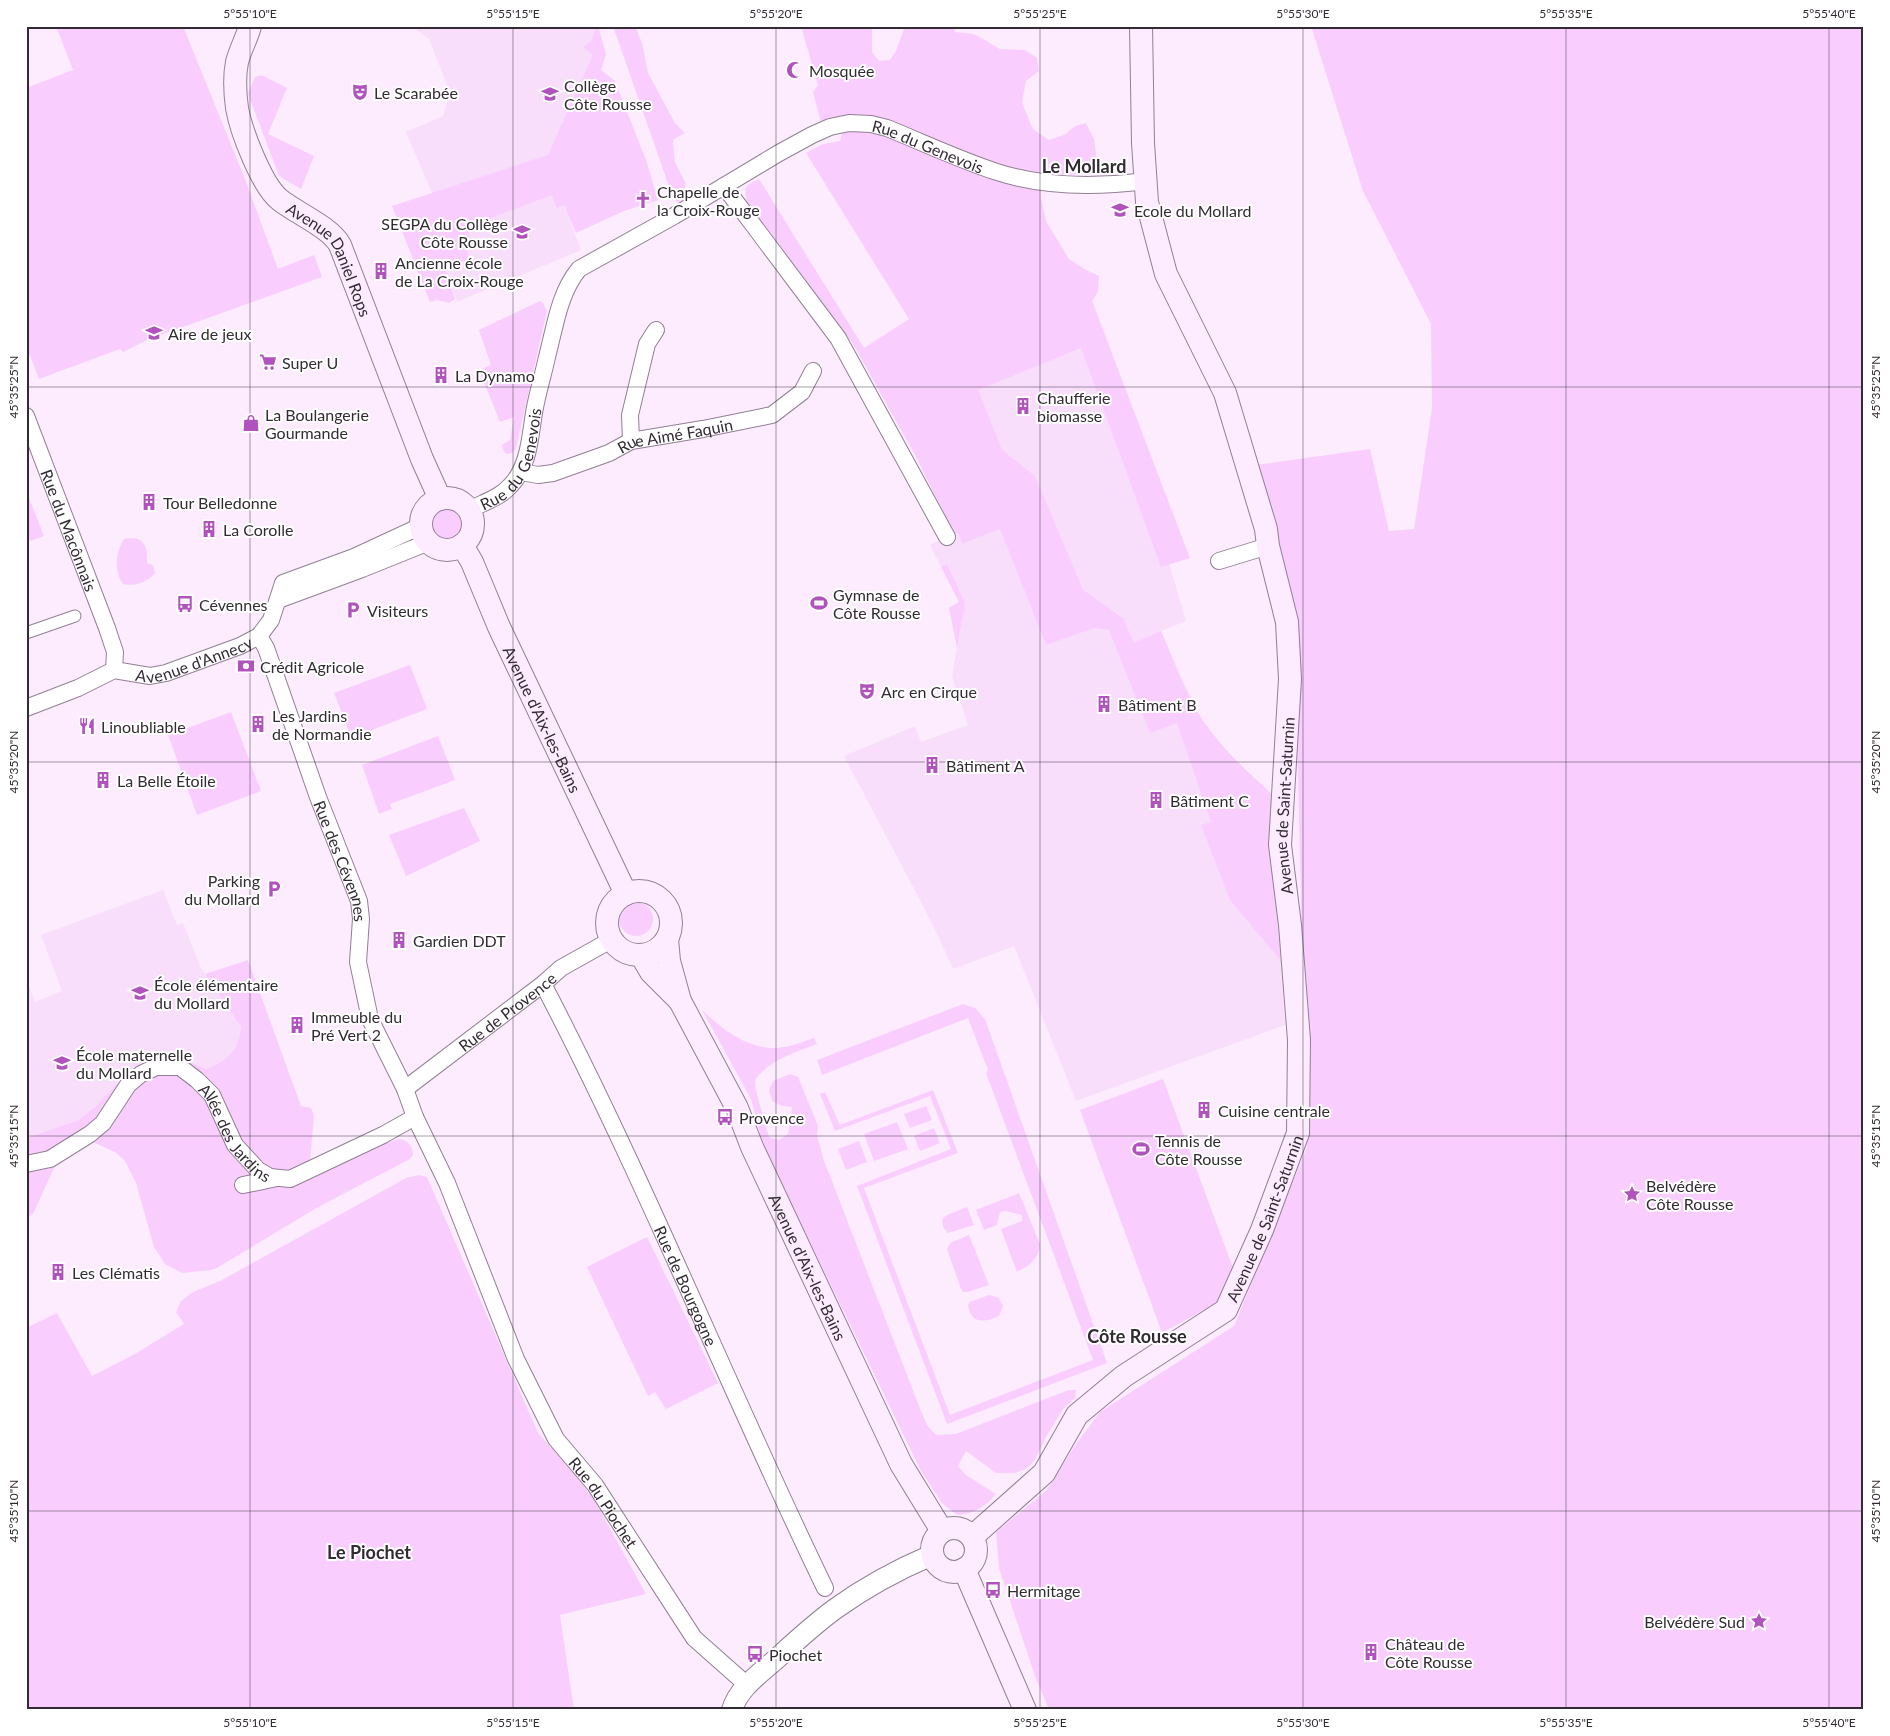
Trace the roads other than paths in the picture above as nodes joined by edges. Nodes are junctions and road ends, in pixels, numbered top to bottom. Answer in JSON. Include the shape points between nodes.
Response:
{"nodes":[{"id":1,"x":250,"y":26,"type":"edge"},
{"id":2,"x":1141,"y":26,"type":"edge"},
{"id":3,"x":1145,"y":181,"type":"junction"},
{"id":4,"x":724,"y":186,"type":"junction"},
{"id":5,"x":656,"y":330,"type":"dead end"},
{"id":6,"x":813,"y":371,"type":"dead end"},
{"id":7,"x":26,"y":416,"type":"edge"},
{"id":8,"x":632,"y":442,"type":"junction"},
{"id":9,"x":521,"y":472,"type":"junction"},
{"id":10,"x":440,"y":499,"type":"junction"},
{"id":11,"x":469,"y":510,"type":"junction"},
{"id":12,"x":425,"y":534,"type":"junction"},
{"id":13,"x":947,"y":537,"type":"dead end"},
{"id":14,"x":462,"y":545,"type":"junction"},
{"id":15,"x":1268,"y":546,"type":"junction"},
{"id":16,"x":1219,"y":561,"type":"dead end"},
{"id":17,"x":75,"y":616,"type":"dead end"},
{"id":18,"x":102,"y":616,"type":"joint"},
{"id":19,"x":26,"y":633,"type":"edge"},
{"id":20,"x":258,"y":636,"type":"junction"},
{"id":21,"x":114,"y":670,"type":"junction"},
{"id":22,"x":26,"y":708,"type":"edge"},
{"id":23,"x":626,"y":894,"type":"junction"},
{"id":24,"x":666,"y":939,"type":"junction"},
{"id":25,"x":611,"y":940,"type":"junction"},
{"id":26,"x":641,"y":955,"type":"junction"},
{"id":27,"x":543,"y":984,"type":"junction"},
{"id":28,"x":680,"y":1001,"type":"junction"},
{"id":29,"x":405,"y":1089,"type":"junction"},
{"id":30,"x":415,"y":1117,"type":"junction"},
{"id":31,"x":26,"y":1164,"type":"edge"},
{"id":32,"x":277,"y":1178,"type":"junction"},
{"id":33,"x":243,"y":1185,"type":"dead end"},
{"id":34,"x":942,"y":1531,"type":"junction"},
{"id":35,"x":972,"y":1537,"type":"junction"},
{"id":36,"x":932,"y":1556,"type":"junction"},
{"id":37,"x":964,"y":1569,"type":"junction"},
{"id":38,"x":825,"y":1588,"type":"dead end"},
{"id":39,"x":747,"y":1685,"type":"junction"},
{"id":40,"x":732,"y":1710,"type":"edge"},
{"id":41,"x":1025,"y":1710,"type":"edge"}],
"edges":[{"from":1,"to":10,"type":"main road","name":"Avenue Daniel Rops","via":[[237,62],[235,89],[247,140],[266,184],[276,197],[325,229],[340,245]]},
{"from":2,"to":3,"type":"main road","name":"Avenue de Saint-Saturnin"},
{"from":3,"to":4,"type":"street","name":"Rue du Genevois","via":[[1104,186],[1019,177],[998,172],[887,128],[849,123],[812,135]]},
{"from":3,"to":15,"type":"main road","name":"Avenue de Saint-Saturnin","via":[[1146,202],[1166,274],[1225,393],[1266,529]]},
{"from":4,"to":9,"type":"street","name":"Rue du Genevois","via":[[579,268],[559,308]]},
{"from":4,"to":13,"type":"street","via":[[838,338]]},
{"from":5,"to":8,"type":"street","via":[[647,344],[630,414]]},
{"from":6,"to":8,"type":"street","name":"Rue Aimé Faquin","via":[[802,392],[772,414]]},
{"from":7,"to":18,"type":"street","name":"Rue du Macônnais"},
{"from":8,"to":9,"type":"street","name":"Rue Aimé Faquin","via":[[554,473]]},
{"from":9,"to":11,"type":"street","name":"Rue du Genevois","via":[[501,495]]},
{"from":10,"to":11,"type":"main road","via":[[458,500]]},
{"from":10,"to":12,"type":"main road","via":[[432,502],[422,517]]},
{"from":11,"to":14,"type":"main road","via":[[473,525],[471,534]]},
{"from":12,"to":14,"type":"main road","via":[[436,547],[452,549]]},
{"from":12,"to":20,"type":"street","name":"Avenue d'Annecy","via":[[362,569],[278,600],[271,620]]},
{"from":14,"to":23,"type":"main road","name":"Avenue d'Aix-les-Bains"},
{"from":15,"to":16,"type":"street"},
{"from":15,"to":35,"type":"main road","name":"Avenue de Saint-Saturnin","via":[[1287,622],[1290,680],[1280,845],[1298,1031],[1298,1133],[1262,1230],[1226,1310],[1124,1376],[1077,1416],[1044,1473]]},
{"from":17,"to":19,"type":"street"},
{"from":18,"to":21,"type":"street","name":"Avenue d'Annecy","via":[[115,652]]},
{"from":20,"to":21,"type":"street","name":"Avenue d'Annecy","via":[[240,646],[166,673],[150,676]]},
{"from":20,"to":29,"type":"street","name":"Rue des Cévennes","via":[[266,648],[318,797],[360,902],[358,962],[370,1019]]},
{"from":21,"to":22,"type":"street","name":"Avenue d'Annecy"},
{"from":23,"to":24,"type":"main road","name":"Avenue d'Aix-les-Bains","via":[[642,892],[661,900],[670,919]]},
{"from":23,"to":25,"type":"main road","via":[[614,903],[609,912],[607,922]]},
{"from":24,"to":26,"type":"main road","via":[[651,953]]},
{"from":24,"to":28,"type":"main road","name":"Avenue d'Aix-les-Bains"},
{"from":25,"to":26,"type":"main road","via":[[620,950]]},
{"from":25,"to":27,"type":"street","name":"Rue de Provence","via":[[561,968]]},
{"from":26,"to":28,"type":"main road","name":"Avenue d'Aix-les-Bains","via":[[651,972]]},
{"from":27,"to":29,"type":"street","name":"Rue de Provence"},
{"from":27,"to":38,"type":"street","name":"Rue de Bourgogne","via":[[589,1073]]},
{"from":28,"to":34,"type":"main road","name":"Avenue d'Aix-les-Bains","via":[[737,1108],[752,1147],[901,1464]]},
{"from":29,"to":30,"type":"street","name":"Rue du Piochet"},
{"from":30,"to":32,"type":"street","name":"Allée des Jardins","via":[[290,1179]]},
{"from":30,"to":39,"type":"street","name":"Rue du Piochet","via":[[447,1183],[516,1359],[556,1439],[594,1485],[694,1638]]},
{"from":31,"to":32,"type":"street","name":"Allée des Jardins","via":[[50,1159],[90,1134],[103,1123],[128,1085],[141,1074],[156,1067],[180,1067],[212,1096],[235,1145],[246,1159],[258,1170]]},
{"from":32,"to":33,"type":"street"},
{"from":34,"to":35,"type":"main road","via":[[960,1528]]},
{"from":34,"to":36,"type":"main road","via":[[932,1545]]},
{"from":35,"to":37,"type":"main road","via":[[975,1557]]},
{"from":36,"to":37,"type":"main road","via":[[944,1570]]},
{"from":36,"to":39,"type":"street","via":[[836,1609]]},
{"from":37,"to":41,"type":"main road"},
{"from":39,"to":40,"type":"street","via":[[737,1696]]}]}
